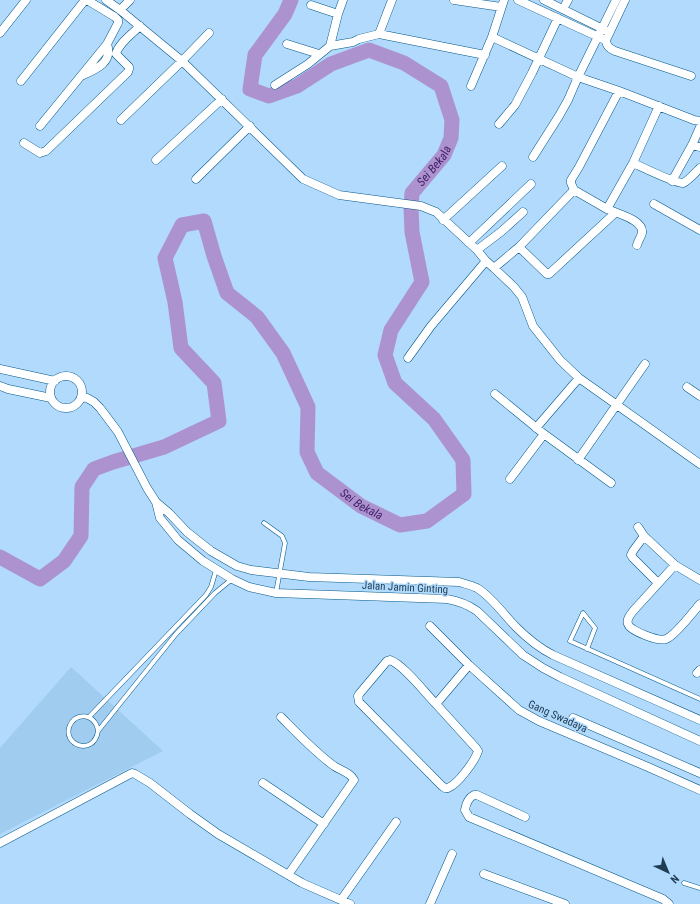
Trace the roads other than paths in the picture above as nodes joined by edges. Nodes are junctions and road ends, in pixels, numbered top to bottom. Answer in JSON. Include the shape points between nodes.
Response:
{"nodes":[{"id":1,"x":26,"y":0,"type":"edge"},
{"id":2,"x":86,"y":0,"type":"edge"},
{"id":3,"x":106,"y":0,"type":"edge"},
{"id":4,"x":130,"y":0,"type":"edge"},
{"id":5,"x":343,"y":0,"type":"edge"},
{"id":6,"x":392,"y":0,"type":"edge"},
{"id":7,"x":454,"y":0,"type":"edge"},
{"id":8,"x":518,"y":0,"type":"edge"},
{"id":9,"x":544,"y":0,"type":"edge"},
{"id":10,"x":568,"y":0,"type":"edge"},
{"id":11,"x":616,"y":0,"type":"edge"},
{"id":12,"x":625,"y":0,"type":"edge"},
{"id":13,"x":502,"y":3,"type":"edge"},
{"id":14,"x":311,"y":5,"type":"dead end"},
{"id":15,"x":563,"y":9,"type":"junction"},
{"id":16,"x":120,"y":10,"type":"junction"},
{"id":17,"x":338,"y":14,"type":"junction"},
{"id":18,"x":558,"y":18,"type":"junction"},
{"id":19,"x":140,"y":26,"type":"junction"},
{"id":20,"x":0,"y":33,"type":"edge"},
{"id":21,"x":209,"y":33,"type":"dead end"},
{"id":22,"x":379,"y":34,"type":"junction"},
{"id":23,"x":604,"y":34,"type":"junction"},
{"id":24,"x":492,"y":37,"type":"junction"},
{"id":25,"x":287,"y":44,"type":"dead end"},
{"id":26,"x":330,"y":46,"type":"junction"},
{"id":27,"x":319,"y":54,"type":"junction"},
{"id":28,"x":485,"y":55,"type":"junction"},
{"id":29,"x":538,"y":58,"type":"junction"},
{"id":30,"x":182,"y":61,"type":"junction"},
{"id":31,"x":691,"y":76,"type":"dead end"},
{"id":32,"x":578,"y":77,"type":"junction"},
{"id":33,"x":21,"y":81,"type":"dead end"},
{"id":34,"x":275,"y":85,"type":"dead end"},
{"id":35,"x":471,"y":86,"type":"dead end"},
{"id":36,"x":619,"y":91,"type":"junction"},
{"id":37,"x":222,"y":99,"type":"junction"},
{"id":38,"x":659,"y":106,"type":"junction"},
{"id":39,"x":121,"y":120,"type":"dead end"},
{"id":40,"x":700,"y":121,"type":"edge"},
{"id":41,"x":499,"y":124,"type":"dead end"},
{"id":42,"x":40,"y":126,"type":"dead end"},
{"id":43,"x":250,"y":126,"type":"junction"},
{"id":44,"x":700,"y":127,"type":"edge"},
{"id":45,"x":24,"y":143,"type":"dead end"},
{"id":46,"x":696,"y":146,"type":"edge"},
{"id":47,"x":533,"y":157,"type":"dead end"},
{"id":48,"x":156,"y":160,"type":"dead end"},
{"id":49,"x":633,"y":163,"type":"junction"},
{"id":50,"x":502,"y":166,"type":"dead end"},
{"id":51,"x":700,"y":168,"type":"edge"},
{"id":52,"x":196,"y":179,"type":"dead end"},
{"id":53,"x":672,"y":180,"type":"junction"},
{"id":54,"x":531,"y":184,"type":"dead end"},
{"id":55,"x":574,"y":190,"type":"junction"},
{"id":56,"x":654,"y":204,"type":"dead end"},
{"id":57,"x":611,"y":211,"type":"junction"},
{"id":58,"x":523,"y":212,"type":"dead end"},
{"id":59,"x":444,"y":220,"type":"junction"},
{"id":60,"x":700,"y":230,"type":"edge"},
{"id":61,"x":469,"y":243,"type":"junction"},
{"id":62,"x":637,"y":245,"type":"dead end"},
{"id":63,"x":519,"y":247,"type":"junction"},
{"id":64,"x":477,"y":250,"type":"junction"},
{"id":65,"x":486,"y":261,"type":"junction"},
{"id":66,"x":494,"y":268,"type":"junction"},
{"id":67,"x":408,"y":358,"type":"dead end"},
{"id":68,"x":645,"y":364,"type":"dead end"},
{"id":69,"x":0,"y":368,"type":"edge"},
{"id":70,"x":579,"y":378,"type":"junction"},
{"id":71,"x":55,"y":381,"type":"junction"},
{"id":72,"x":0,"y":386,"type":"edge"},
{"id":73,"x":687,"y":387,"type":"dead end"},
{"id":74,"x":495,"y":394,"type":"dead end"},
{"id":75,"x":700,"y":396,"type":"edge"},
{"id":76,"x":81,"y":397,"type":"junction"},
{"id":77,"x":51,"y":398,"type":"junction"},
{"id":78,"x":616,"y":405,"type":"junction"},
{"id":79,"x":536,"y":428,"type":"junction"},
{"id":80,"x":544,"y":434,"type":"junction"},
{"id":81,"x":578,"y":460,"type":"junction"},
{"id":82,"x":700,"y":464,"type":"edge"},
{"id":83,"x":510,"y":479,"type":"dead end"},
{"id":84,"x":611,"y":483,"type":"dead end"},
{"id":85,"x":156,"y":502,"type":"junction"},
{"id":86,"x":264,"y":523,"type":"dead end"},
{"id":87,"x":638,"y":527,"type":"dead end"},
{"id":88,"x":644,"y":536,"type":"junction"},
{"id":89,"x":675,"y":565,"type":"junction"},
{"id":90,"x":216,"y":570,"type":"junction"},
{"id":91,"x":279,"y":574,"type":"junction"},
{"id":92,"x":232,"y":579,"type":"junction"},
{"id":93,"x":700,"y":580,"type":"edge"},
{"id":94,"x":658,"y":583,"type":"junction"},
{"id":95,"x":276,"y":593,"type":"junction"},
{"id":96,"x":700,"y":604,"type":"edge"},
{"id":97,"x":430,"y":626,"type":"dead end"},
{"id":98,"x":172,"y":630,"type":"junction"},
{"id":99,"x":176,"y":634,"type":"junction"},
{"id":100,"x":587,"y":649,"type":"junction"},
{"id":101,"x":469,"y":665,"type":"junction"},
{"id":102,"x":700,"y":699,"type":"edge"},
{"id":103,"x":436,"y":704,"type":"junction"},
{"id":104,"x":89,"y":717,"type":"junction"},
{"id":105,"x":282,"y":717,"type":"dead end"},
{"id":106,"x":573,"y":718,"type":"dead end"},
{"id":107,"x":700,"y":720,"type":"edge"},
{"id":108,"x":98,"y":732,"type":"junction"},
{"id":109,"x":700,"y":741,"type":"edge"},
{"id":110,"x":700,"y":773,"type":"edge"},
{"id":111,"x":263,"y":783,"type":"dead end"},
{"id":112,"x":700,"y":790,"type":"edge"},
{"id":113,"x":525,"y":817,"type":"dead end"},
{"id":114,"x":396,"y":822,"type":"dead end"},
{"id":115,"x":324,"y":824,"type":"junction"},
{"id":116,"x":0,"y":842,"type":"edge"},
{"id":117,"x":452,"y":854,"type":"dead end"},
{"id":118,"x":484,"y":874,"type":"dead end"},
{"id":119,"x":288,"y":875,"type":"junction"},
{"id":120,"x":684,"y":883,"type":"dead end"},
{"id":121,"x":700,"y":888,"type":"edge"},
{"id":122,"x":341,"y":900,"type":"junction"},
{"id":123,"x":666,"y":902,"type":"edge"},
{"id":124,"x":350,"y":904,"type":"edge"},
{"id":125,"x":430,"y":904,"type":"edge"},
{"id":126,"x":565,"y":904,"type":"edge"}],
"edges":[{"from":1,"to":20,"type":"street"},
{"from":2,"to":33,"type":"street"},
{"from":2,"to":42,"type":"street","via":[[116,17],[118,23],[107,44]]},
{"from":3,"to":16,"type":"street"},
{"from":4,"to":16,"type":"street"},
{"from":5,"to":17,"type":"street"},
{"from":6,"to":22,"type":"street"},
{"from":7,"to":13,"type":"street"},
{"from":8,"to":18,"type":"street"},
{"from":9,"to":15,"type":"street"},
{"from":10,"to":15,"type":"street"},
{"from":11,"to":23,"type":"street"},
{"from":12,"to":23,"type":"street"},
{"from":13,"to":24,"type":"street"},
{"from":14,"to":17,"type":"street"},
{"from":15,"to":23,"type":"street"},
{"from":16,"to":19,"type":"street"},
{"from":17,"to":26,"type":"street"},
{"from":18,"to":23,"type":"street"},
{"from":18,"to":29,"type":"street"},
{"from":19,"to":30,"type":"street"},
{"from":19,"to":45,"type":"street","via":[[116,51],[129,67],[128,72],[46,150],[40,153]]},
{"from":21,"to":30,"type":"street"},
{"from":22,"to":26,"type":"street"},
{"from":22,"to":28,"type":"street"},
{"from":23,"to":31,"type":"street","via":[[610,49]]},
{"from":23,"to":32,"type":"street"},
{"from":24,"to":28,"type":"street"},
{"from":24,"to":29,"type":"street"},
{"from":25,"to":27,"type":"street"},
{"from":26,"to":27,"type":"street"},
{"from":27,"to":34,"type":"street"},
{"from":28,"to":35,"type":"street"},
{"from":29,"to":32,"type":"street"},
{"from":29,"to":41,"type":"street","via":[[516,105]]},
{"from":30,"to":37,"type":"street"},
{"from":30,"to":39,"type":"street"},
{"from":32,"to":36,"type":"street"},
{"from":32,"to":47,"type":"street","via":[[568,100]]},
{"from":36,"to":38,"type":"street"},
{"from":36,"to":55,"type":"street","via":[[571,180]]},
{"from":37,"to":43,"type":"street"},
{"from":37,"to":48,"type":"street"},
{"from":38,"to":40,"type":"street"},
{"from":38,"to":49,"type":"street"},
{"from":43,"to":52,"type":"street"},
{"from":43,"to":59,"type":"street","via":[[303,179],[339,195],[421,206],[436,212]]},
{"from":44,"to":46,"type":"street"},
{"from":46,"to":53,"type":"street"},
{"from":49,"to":53,"type":"street"},
{"from":49,"to":57,"type":"street"},
{"from":50,"to":59,"type":"street"},
{"from":51,"to":53,"type":"street","via":[[684,182]]},
{"from":54,"to":61,"type":"street"},
{"from":55,"to":57,"type":"street"},
{"from":55,"to":63,"type":"street"},
{"from":56,"to":60,"type":"street"},
{"from":57,"to":62,"type":"street","via":[[634,220],[639,225],[642,233]]},
{"from":57,"to":63,"type":"street","via":[[549,274]]},
{"from":58,"to":64,"type":"street"},
{"from":59,"to":61,"type":"street"},
{"from":61,"to":64,"type":"street"},
{"from":63,"to":66,"type":"street"},
{"from":64,"to":65,"type":"street"},
{"from":65,"to":66,"type":"street"},
{"from":65,"to":67,"type":"street","via":[[431,326]]},
{"from":66,"to":70,"type":"street","via":[[522,297],[533,326],[560,360]]},
{"from":68,"to":78,"type":"street"},
{"from":69,"to":71,"type":"street"},
{"from":70,"to":78,"type":"street"},
{"from":70,"to":79,"type":"street"},
{"from":71,"to":76,"type":"street","via":[[64,376],[73,378],[80,384]]},
{"from":71,"to":77,"type":"street","via":[[50,392]]},
{"from":72,"to":77,"type":"street"},
{"from":73,"to":75,"type":"street"},
{"from":74,"to":79,"type":"street"},
{"from":76,"to":77,"type":"street","via":[[71,408],[59,407]]},
{"from":76,"to":85,"type":"street","name":"Jalan Jamin Ginting","via":[[94,402],[118,432]]},
{"from":78,"to":81,"type":"street"},
{"from":78,"to":82,"type":"street"},
{"from":79,"to":80,"type":"street"},
{"from":80,"to":81,"type":"street"},
{"from":80,"to":83,"type":"street"},
{"from":81,"to":84,"type":"street"},
{"from":85,"to":90,"type":"street","name":"Jalan Jamin Ginting","via":[[160,518],[178,540],[202,562]]},
{"from":85,"to":91,"type":"street","name":"Jalan Jamin Ginting","via":[[211,551],[237,566]]},
{"from":86,"to":91,"type":"lane","via":[[285,540]]},
{"from":87,"to":88,"type":"street"},
{"from":88,"to":89,"type":"street"},
{"from":88,"to":94,"type":"street","via":[[631,555]]},
{"from":89,"to":93,"type":"street"},
{"from":89,"to":94,"type":"street"},
{"from":90,"to":92,"type":"street","name":"Jalan Jamin Ginting"},
{"from":90,"to":98,"type":"lane","via":[[206,595]]},
{"from":91,"to":95,"type":"lane"},
{"from":91,"to":107,"type":"street","name":"Jalan Jamin Ginting","via":[[459,582],[470,585],[484,594],[546,652]]},
{"from":92,"to":95,"type":"street","name":"Jalan Jamin Ginting","via":[[248,587]]},
{"from":92,"to":99,"type":"lane"},
{"from":94,"to":96,"type":"street","via":[[629,616],[628,624],[632,629],[658,640],[665,640],[670,638]]},
{"from":95,"to":109,"type":"street","name":"Jalan Jamin Ginting","via":[[459,601],[477,612],[523,655],[543,668]]},
{"from":97,"to":101,"type":"street","name":"Gang Swadaya"},
{"from":98,"to":99,"type":"lane"},
{"from":98,"to":104,"type":"lane"},
{"from":99,"to":108,"type":"lane"},
{"from":100,"to":100,"type":"lane","via":[[570,641],[583,613],[595,628]]},
{"from":100,"to":102,"type":"lane"},
{"from":101,"to":103,"type":"street"},
{"from":101,"to":112,"type":"street","name":"Gang Swadaya","via":[[519,710],[539,721]]},
{"from":103,"to":103,"type":"street","via":[[405,671],[390,660],[358,696],[359,702],[446,788],[466,771],[478,751]]},
{"from":104,"to":108,"type":"lane","via":[[96,723]]},
{"from":104,"to":108,"type":"lane","via":[[80,717],[72,722],[68,731],[71,740],[78,745],[88,746],[95,740]]},
{"from":105,"to":115,"type":"street","via":[[315,750],[354,778]]},
{"from":106,"to":110,"type":"street"},
{"from":111,"to":115,"type":"street"},
{"from":113,"to":123,"type":"street","via":[[474,795],[464,810],[469,817]]},
{"from":114,"to":122,"type":"street"},
{"from":115,"to":119,"type":"street"},
{"from":116,"to":119,"type":"street","via":[[132,773],[150,783],[218,834]]},
{"from":117,"to":125,"type":"street"},
{"from":118,"to":126,"type":"street"},
{"from":119,"to":122,"type":"street"},
{"from":120,"to":121,"type":"lane"},
{"from":122,"to":124,"type":"street"}]}
